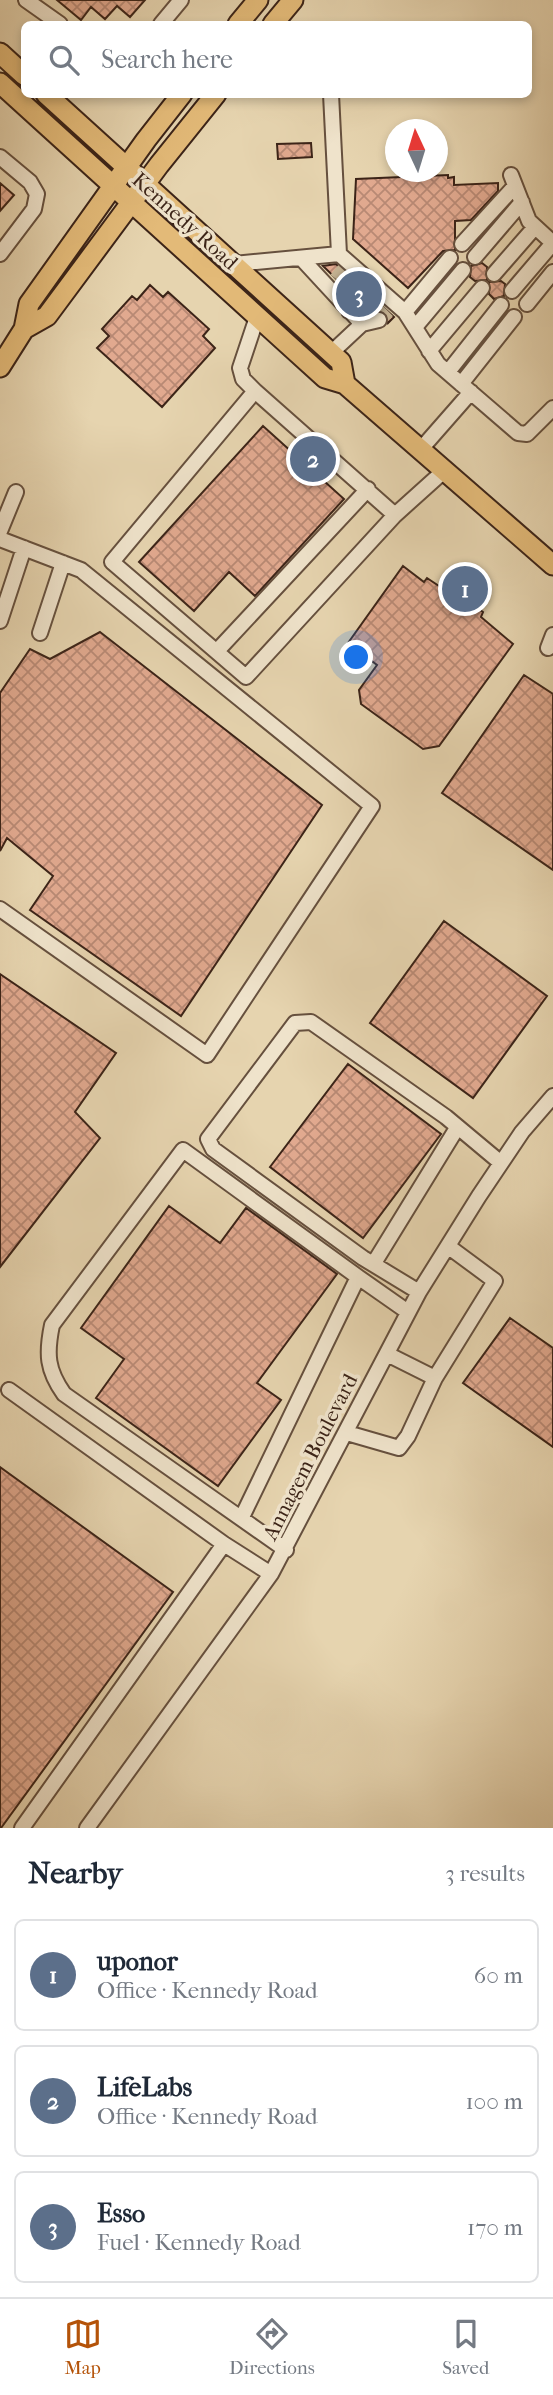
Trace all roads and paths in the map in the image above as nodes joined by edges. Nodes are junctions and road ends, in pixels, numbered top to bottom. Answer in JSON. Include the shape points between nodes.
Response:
{"nodes":[{"id":1,"x":26,"y":0,"type":"edge"},
{"id":2,"x":181,"y":0,"type":"edge"},
{"id":3,"x":258,"y":0,"type":"edge"},
{"id":4,"x":293,"y":0,"type":"edge"},
{"id":5,"x":56,"y":21,"type":"edge"},
{"id":6,"x":164,"y":21,"type":"edge"},
{"id":7,"x":240,"y":21,"type":"edge"},
{"id":8,"x":276,"y":21,"type":"edge"},
{"id":9,"x":0,"y":53,"type":"edge"},
{"id":10,"x":21,"y":72,"type":"edge"},
{"id":11,"x":2,"y":88,"type":"edge"},
{"id":12,"x":50,"y":98,"type":"edge"},
{"id":13,"x":179,"y":98,"type":"edge"},
{"id":14,"x":213,"y":98,"type":"edge"},
{"id":15,"x":331,"y":98,"type":"edge"},
{"id":16,"x":0,"y":157,"type":"edge"},
{"id":17,"x":127,"y":167,"type":"junction"},
{"id":18,"x":146,"y":184,"type":"junction"},
{"id":19,"x":113,"y":187,"type":"junction"},
{"id":20,"x":522,"y":202,"type":"junction"},
{"id":21,"x":131,"y":203,"type":"junction"},
{"id":22,"x":535,"y":227,"type":"junction"},
{"id":23,"x":462,"y":244,"type":"dead end"},
{"id":24,"x":3,"y":245,"type":"edge"},
{"id":25,"x":475,"y":257,"type":"dead end"},
{"id":26,"x":302,"y":258,"type":"junction"},
{"id":27,"x":450,"y":258,"type":"dead end"},
{"id":28,"x":234,"y":264,"type":"junction"},
{"id":29,"x":463,"y":270,"type":"dead end"},
{"id":30,"x":553,"y":272,"type":"edge"},
{"id":31,"x":494,"y":274,"type":"dead end"},
{"id":32,"x":344,"y":277,"type":"junction"},
{"id":33,"x":482,"y":288,"type":"dead end"},
{"id":34,"x":512,"y":291,"type":"dead end"},
{"id":35,"x":527,"y":304,"type":"dead end"},
{"id":36,"x":501,"y":305,"type":"dead end"},
{"id":37,"x":375,"y":307,"type":"junction"},
{"id":38,"x":257,"y":317,"type":"junction"},
{"id":39,"x":514,"y":317,"type":"dead end"},
{"id":40,"x":416,"y":326,"type":"junction"},
{"id":41,"x":24,"y":329,"type":"junction"},
{"id":42,"x":275,"y":333,"type":"junction"},
{"id":43,"x":6,"y":346,"type":"edge"},
{"id":44,"x":250,"y":346,"type":"junction"},
{"id":45,"x":429,"y":351,"type":"junction"},
{"id":46,"x":331,"y":353,"type":"junction"},
{"id":47,"x":0,"y":367,"type":"edge"},
{"id":48,"x":448,"y":372,"type":"junction"},
{"id":49,"x":345,"y":384,"type":"junction"},
{"id":50,"x":466,"y":388,"type":"junction"},
{"id":51,"x":255,"y":391,"type":"junction"},
{"id":52,"x":553,"y":408,"type":"edge"},
{"id":53,"x":421,"y":449,"type":"junction"},
{"id":54,"x":445,"y":470,"type":"junction"},
{"id":55,"x":368,"y":489,"type":"junction"},
{"id":56,"x":16,"y":492,"type":"dead end"},
{"id":57,"x":395,"y":515,"type":"junction"},
{"id":58,"x":0,"y":531,"type":"edge"},
{"id":59,"x":0,"y":539,"type":"edge"},
{"id":60,"x":24,"y":548,"type":"junction"},
{"id":61,"x":63,"y":563,"type":"junction"},
{"id":62,"x":553,"y":565,"type":"edge"},
{"id":63,"x":0,"y":621,"type":"edge"},
{"id":64,"x":40,"y":633,"type":"dead end"},
{"id":65,"x":216,"y":652,"type":"junction"},
{"id":66,"x":0,"y":909,"type":"edge"},
{"id":67,"x":553,"y":1096,"type":"edge"},
{"id":68,"x":457,"y":1128,"type":"junction"},
{"id":69,"x":501,"y":1163,"type":"junction"},
{"id":70,"x":449,"y":1247,"type":"junction"},
{"id":71,"x":374,"y":1263,"type":"junction"},
{"id":72,"x":358,"y":1278,"type":"junction"},
{"id":73,"x":419,"y":1292,"type":"junction"},
{"id":74,"x":408,"y":1312,"type":"junction"},
{"id":75,"x":387,"y":1354,"type":"junction"},
{"id":76,"x":435,"y":1378,"type":"junction"},
{"id":77,"x":9,"y":1390,"type":"dead end"},
{"id":78,"x":346,"y":1433,"type":"junction"},
{"id":79,"x":242,"y":1517,"type":"junction"},
{"id":80,"x":224,"y":1544,"type":"junction"},
{"id":81,"x":286,"y":1550,"type":"junction"},
{"id":82,"x":271,"y":1574,"type":"junction"},
{"id":83,"x":22,"y":1828,"type":"edge"},
{"id":84,"x":87,"y":1828,"type":"edge"}],
"edges":[{"from":1,"to":5,"type":"street"},
{"from":2,"to":6,"type":"street"},
{"from":3,"to":7,"type":"main road"},
{"from":4,"to":8,"type":"main road"},
{"from":9,"to":10,"type":"main road"},
{"from":11,"to":19,"type":"main road","name":"Kennedy Road"},
{"from":12,"to":17,"type":"main road","name":"Kennedy Road"},
{"from":13,"to":17,"type":"main road"},
{"from":14,"to":18,"type":"main road"},
{"from":15,"to":32,"type":"street"},
{"from":16,"to":24,"type":"street","via":[[30,182],[37,194],[34,209]]},
{"from":17,"to":18,"type":"main road","name":"Kennedy Road"},
{"from":17,"to":19,"type":"main road"},
{"from":18,"to":21,"type":"main road"},
{"from":18,"to":28,"type":"main road","name":"Kennedy Road"},
{"from":19,"to":21,"type":"main road","name":"Kennedy Road"},
{"from":19,"to":41,"type":"main road","via":[[29,304]]},
{"from":20,"to":22,"type":"street"},
{"from":20,"to":23,"type":"street","via":[[513,181]]},
{"from":20,"to":25,"type":"street"},
{"from":21,"to":38,"type":"main road","name":"Kennedy Road"},
{"from":21,"to":41,"type":"main road","via":[[47,316]]},
{"from":22,"to":31,"type":"street"},
{"from":22,"to":34,"type":"street","via":[[553,243]]},
{"from":26,"to":28,"type":"street"},
{"from":26,"to":32,"type":"street"},
{"from":26,"to":32,"type":"street"},
{"from":27,"to":37,"type":"street"},
{"from":28,"to":46,"type":"main road","name":"Kennedy Road"},
{"from":29,"to":40,"type":"street"},
{"from":30,"to":35,"type":"street"},
{"from":32,"to":37,"type":"street"},
{"from":32,"to":37,"type":"street"},
{"from":33,"to":45,"type":"street"},
{"from":36,"to":48,"type":"street"},
{"from":37,"to":40,"type":"street"},
{"from":37,"to":46,"type":"street"},
{"from":38,"to":42,"type":"main road","name":"Kennedy Road"},
{"from":38,"to":44,"type":"street"},
{"from":39,"to":50,"type":"street"},
{"from":40,"to":45,"type":"street"},
{"from":41,"to":43,"type":"main road"},
{"from":42,"to":44,"type":"street"},
{"from":42,"to":49,"type":"main road","name":"Kennedy Road","via":[[325,378]]},
{"from":43,"to":47,"type":"main road"},
{"from":44,"to":51,"type":"street","via":[[240,369]]},
{"from":45,"to":48,"type":"street"},
{"from":46,"to":49,"type":"main road","name":"Kennedy Road","via":[[341,362]]},
{"from":48,"to":50,"type":"street"},
{"from":49,"to":53,"type":"main road","name":"Kennedy Road"},
{"from":50,"to":52,"type":"street","via":[[518,433],[535,430]]},
{"from":50,"to":53,"type":"street"},
{"from":51,"to":55,"type":"street"},
{"from":51,"to":65,"type":"street","via":[[112,562]]},
{"from":53,"to":54,"type":"main road","name":"Kennedy Road"},
{"from":54,"to":57,"type":"street"},
{"from":54,"to":62,"type":"main road","name":"Kennedy Road"},
{"from":55,"to":57,"type":"street"},
{"from":55,"to":65,"type":"street"},
{"from":56,"to":58,"type":"street"},
{"from":57,"to":65,"type":"street","via":[[246,677]]},
{"from":59,"to":60,"type":"street"},
{"from":60,"to":61,"type":"street"},
{"from":60,"to":63,"type":"street"},
{"from":61,"to":64,"type":"street"},
{"from":61,"to":66,"type":"street","via":[[81,570],[372,806],[207,1055]]},
{"from":67,"to":69,"type":"street","name":"Annagem Boulevard"},
{"from":68,"to":69,"type":"street"},
{"from":68,"to":71,"type":"street"},
{"from":68,"to":71,"type":"street","via":[[311,1021],[302,1020],[295,1023],[208,1139],[213,1149]]},
{"from":69,"to":70,"type":"street","name":"Annagem Boulevard"},
{"from":70,"to":73,"type":"street","name":"Annagem Boulevard"},
{"from":70,"to":76,"type":"street","via":[[495,1281]]},
{"from":71,"to":73,"type":"street"},
{"from":72,"to":74,"type":"street"},
{"from":72,"to":79,"type":"street"},
{"from":72,"to":79,"type":"street","via":[[183,1150],[52,1325],[46,1355],[64,1394]]},
{"from":73,"to":74,"type":"street","name":"Annagem Boulevard"},
{"from":74,"to":75,"type":"street","name":"Annagem Boulevard"},
{"from":75,"to":76,"type":"street"},
{"from":75,"to":78,"type":"street","name":"Annagem Boulevard"},
{"from":76,"to":78,"type":"street","via":[[399,1448]]},
{"from":77,"to":80,"type":"street"},
{"from":78,"to":81,"type":"street","name":"Annagem Boulevard"},
{"from":79,"to":81,"type":"street"},
{"from":80,"to":82,"type":"street"},
{"from":80,"to":83,"type":"street"},
{"from":81,"to":82,"type":"street","name":"Annagem Boulevard"},
{"from":82,"to":84,"type":"street","name":"Annagem Boulevard"}]}
